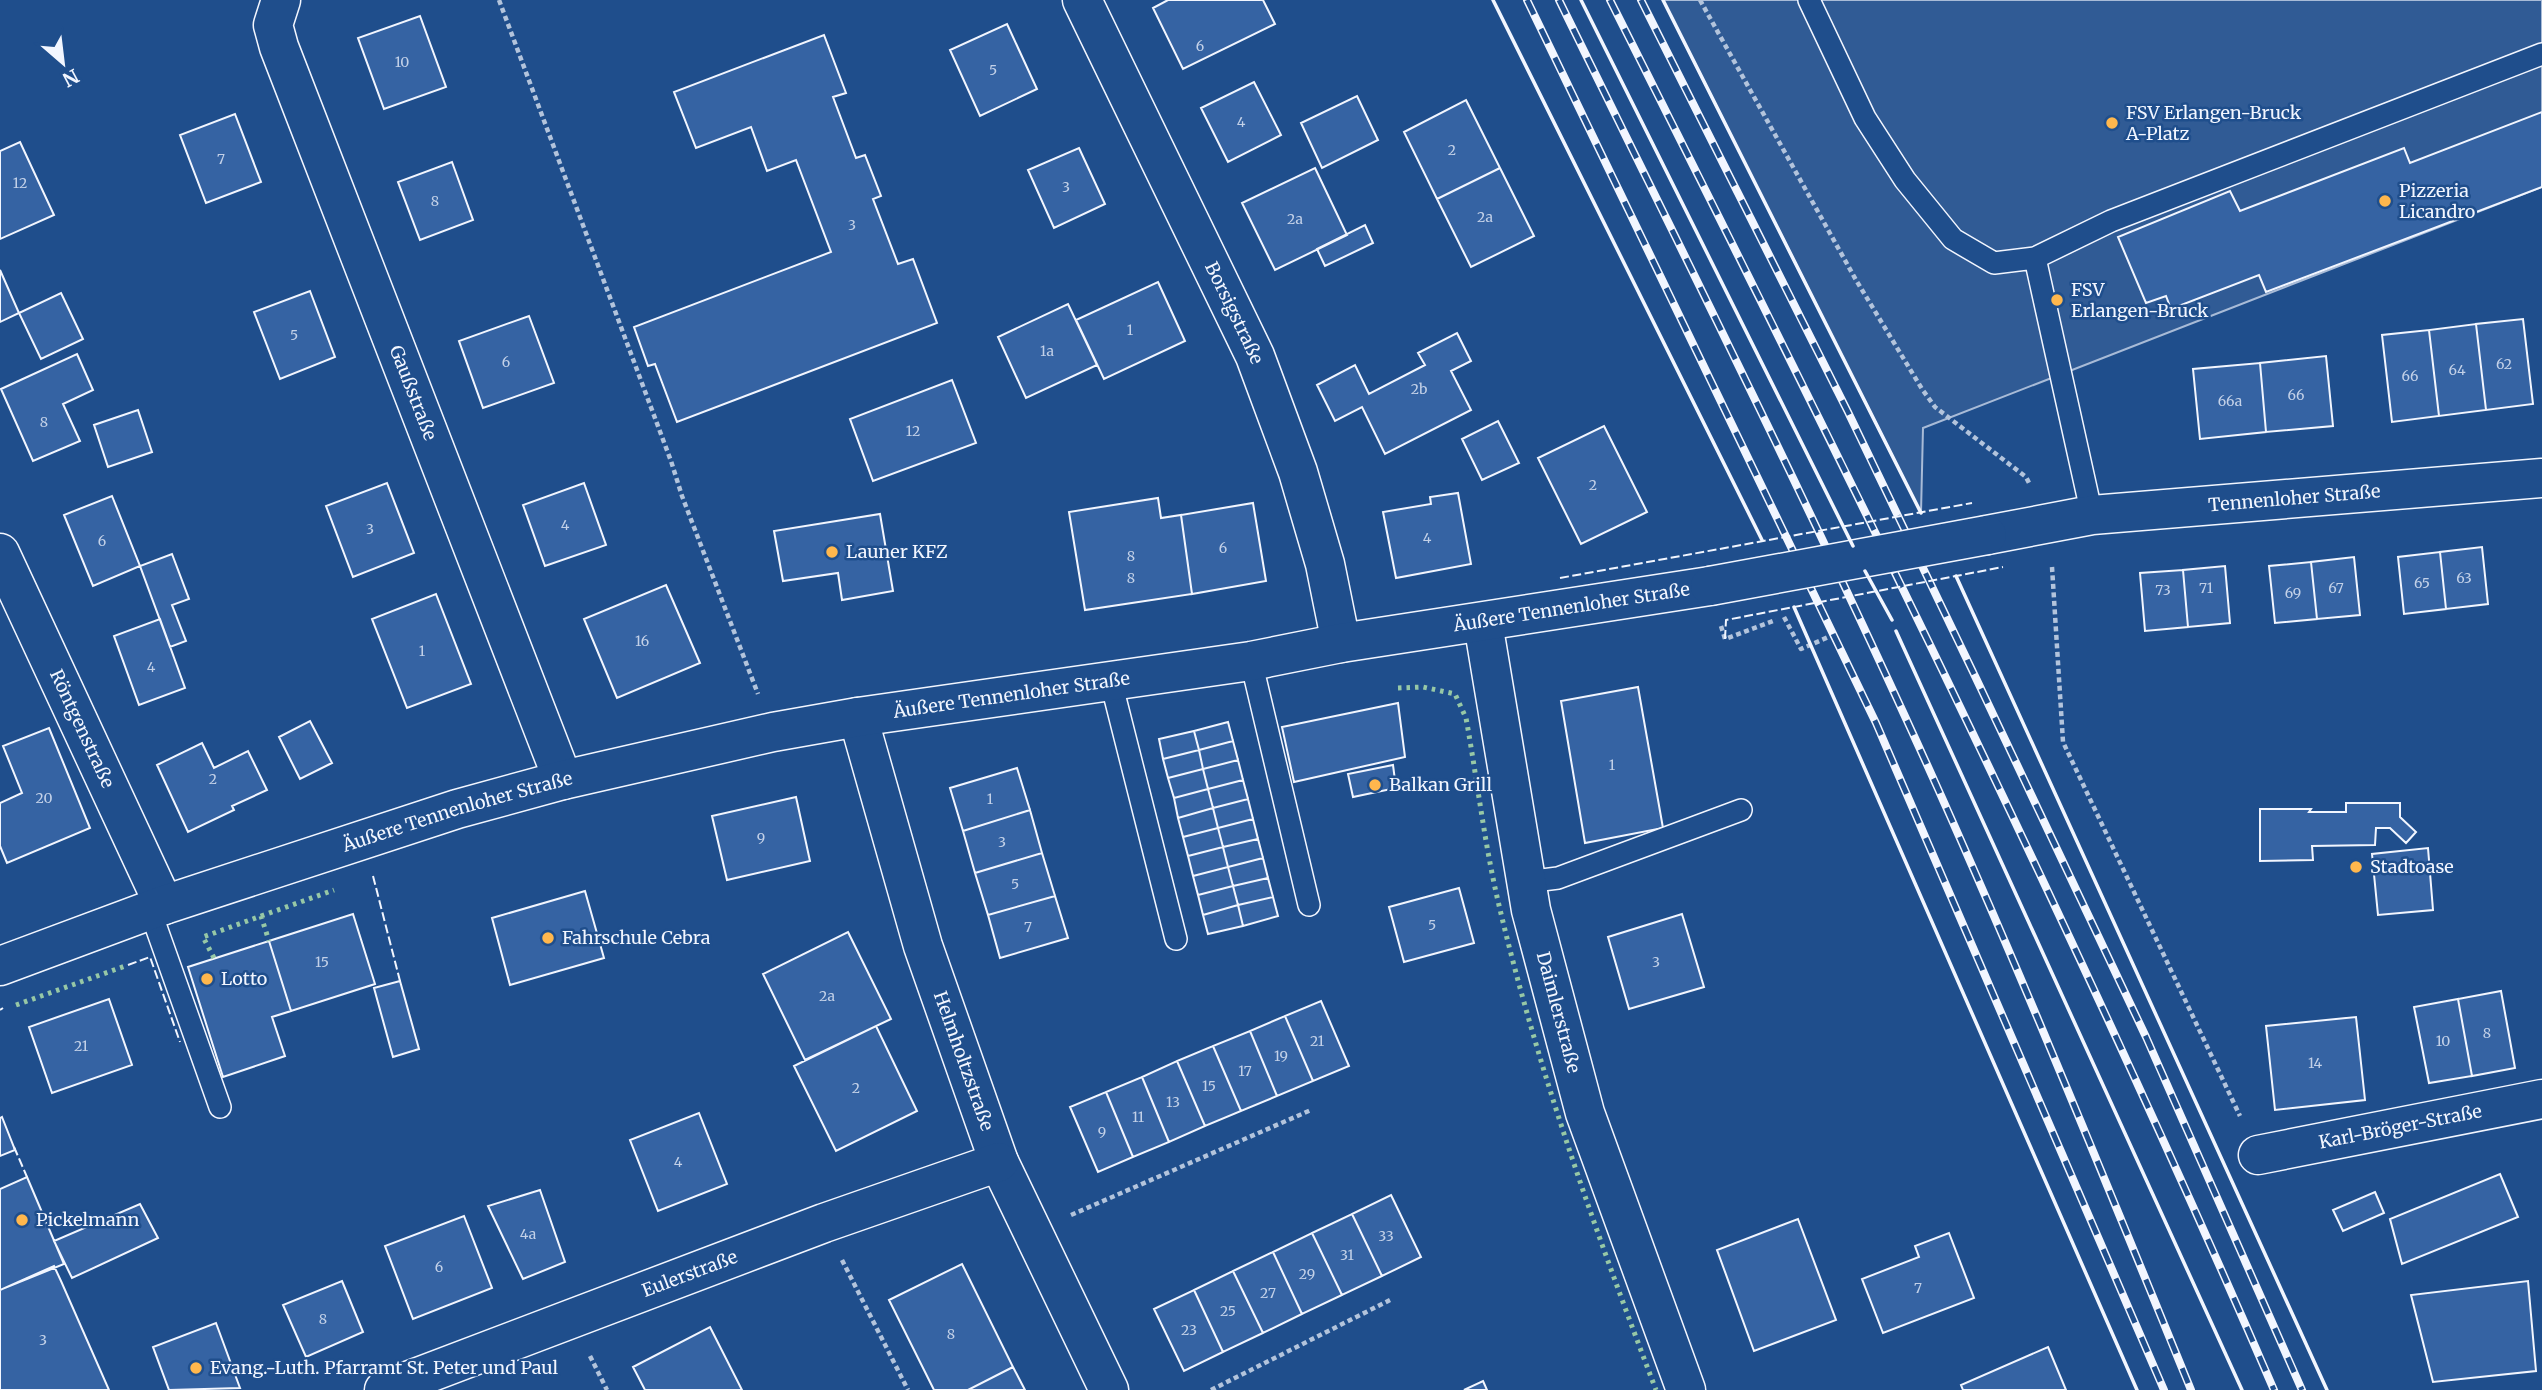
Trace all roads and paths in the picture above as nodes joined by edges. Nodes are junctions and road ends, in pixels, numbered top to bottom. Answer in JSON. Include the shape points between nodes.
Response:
{"nodes":[{"id":1,"x":499,"y":0,"type":"edge"},
{"id":2,"x":1082,"y":0,"type":"edge"},
{"id":3,"x":1700,"y":0,"type":"edge"},
{"id":4,"x":1809,"y":0,"type":"edge"},
{"id":5,"x":279,"y":3,"type":"edge"},
{"id":6,"x":2542,"y":54,"type":"edge"},
{"id":7,"x":2035,"y":258,"type":"junction"},
{"id":8,"x":2542,"y":478,"type":"edge"},
{"id":9,"x":2092,"y":515,"type":"junction"},
{"id":10,"x":2049,"y":523,"type":"junction"},
{"id":11,"x":0,"y":553,"type":"edge"},
{"id":12,"x":1483,"y":623,"type":"junction"},
{"id":13,"x":1833,"y":635,"type":"dead end"},
{"id":14,"x":1725,"y":639,"type":"dead end"},
{"id":15,"x":1341,"y":643,"type":"junction"},
{"id":16,"x":1251,"y":661,"type":"junction"},
{"id":17,"x":1111,"y":682,"type":"junction"},
{"id":18,"x":858,"y":717,"type":"junction"},
{"id":19,"x":773,"y":732,"type":"junction"},
{"id":20,"x":563,"y":780,"type":"junction"},
{"id":21,"x":1741,"y":810,"type":"dead end"},
{"id":22,"x":1526,"y":882,"type":"junction"},
{"id":23,"x":1309,"y":905,"type":"dead end"},
{"id":24,"x":157,"y":908,"type":"junction"},
{"id":25,"x":1176,"y":939,"type":"dead end"},
{"id":26,"x":0,"y":966,"type":"edge"},
{"id":27,"x":2542,"y":1099,"type":"edge"},
{"id":28,"x":220,"y":1107,"type":"dead end"},
{"id":29,"x":1311,"y":1110,"type":"dead end"},
{"id":30,"x":2258,"y":1155,"type":"joint"},
{"id":31,"x":999,"y":1161,"type":"junction"},
{"id":32,"x":824,"y":1223,"type":"junction"},
{"id":33,"x":1032,"y":1232,"type":"junction"},
{"id":34,"x":1390,"y":1300,"type":"dead end"},
{"id":35,"x":595,"y":1365,"type":"dead end"},
{"id":36,"x":384,"y":1390,"type":"edge"},
{"id":37,"x":607,"y":1390,"type":"edge"},
{"id":38,"x":908,"y":1390,"type":"edge"},
{"id":39,"x":1109,"y":1390,"type":"edge"},
{"id":40,"x":1211,"y":1390,"type":"edge"},
{"id":41,"x":1686,"y":1390,"type":"edge"}],
"edges":[{"from":1,"to":19,"type":"path"},
{"from":2,"to":15,"type":"street","name":"Borsigstraße","via":[[1255,356],[1298,472],[1325,564]]},
{"from":3,"to":10,"type":"path","via":[[1922,389],[1935,407],[2026,477]]},
{"from":4,"to":7,"type":"lane","via":[[1865,118],[1905,180],[1953,239],[1994,263]]},
{"from":5,"to":20,"type":"street","name":"Gaußstraße","via":[[273,25],[279,47]]},
{"from":6,"to":7,"type":"lane","via":[[2111,221]]},
{"from":7,"to":9,"type":"lane"},
{"from":8,"to":9,"type":"street","name":"Tennenloher Straße"},
{"from":9,"to":10,"type":"street","name":"Tennenloher Straße"},
{"from":10,"to":12,"type":"street","name":"Äußere Tennenloher Straße","bridge":true},
{"from":10,"to":30,"type":"path","via":[[2063,742]]},
{"from":11,"to":24,"type":"street","name":"Röntgenstraße"},
{"from":12,"to":15,"type":"street","name":"Äußere Tennenloher Straße"},
{"from":12,"to":22,"type":"street","name":"Daimlerstraße"},
{"from":13,"to":14,"type":"path","via":[[1801,649],[1786,617]]},
{"from":15,"to":16,"type":"street","name":"Äußere Tennenloher Straße"},
{"from":16,"to":17,"type":"street","name":"Äußere Tennenloher Straße"},
{"from":16,"to":23,"type":"lane"},
{"from":17,"to":18,"type":"street","name":"Äußere Tennenloher Straße"},
{"from":17,"to":25,"type":"lane"},
{"from":18,"to":19,"type":"street","name":"Äußere Tennenloher Straße"},
{"from":18,"to":31,"type":"street","name":"Helmholtzstraße","via":[[923,946]]},
{"from":19,"to":20,"type":"street","name":"Äußere Tennenloher Straße"},
{"from":20,"to":24,"type":"street","name":"Äußere Tennenloher Straße","via":[[457,809]]},
{"from":21,"to":22,"type":"lane","via":[[1558,878]]},
{"from":22,"to":41,"type":"street","name":"Daimlerstraße","via":[[1585,1113]]},
{"from":24,"to":26,"type":"street","name":"Äußere Tennenloher Straße"},
{"from":24,"to":28,"type":"lane"},
{"from":27,"to":30,"type":"street","name":"Karl-Bröger-Straße"},
{"from":29,"to":33,"type":"path"},
{"from":31,"to":32,"type":"street","name":"Eulerstraße"},
{"from":31,"to":33,"type":"street","name":"Helmholtzstraße"},
{"from":32,"to":36,"type":"street","name":"Eulerstraße"},
{"from":32,"to":38,"type":"path"},
{"from":33,"to":39,"type":"street","name":"Helmholtzstraße"},
{"from":34,"to":40,"type":"path"},
{"from":35,"to":37,"type":"path"}]}
